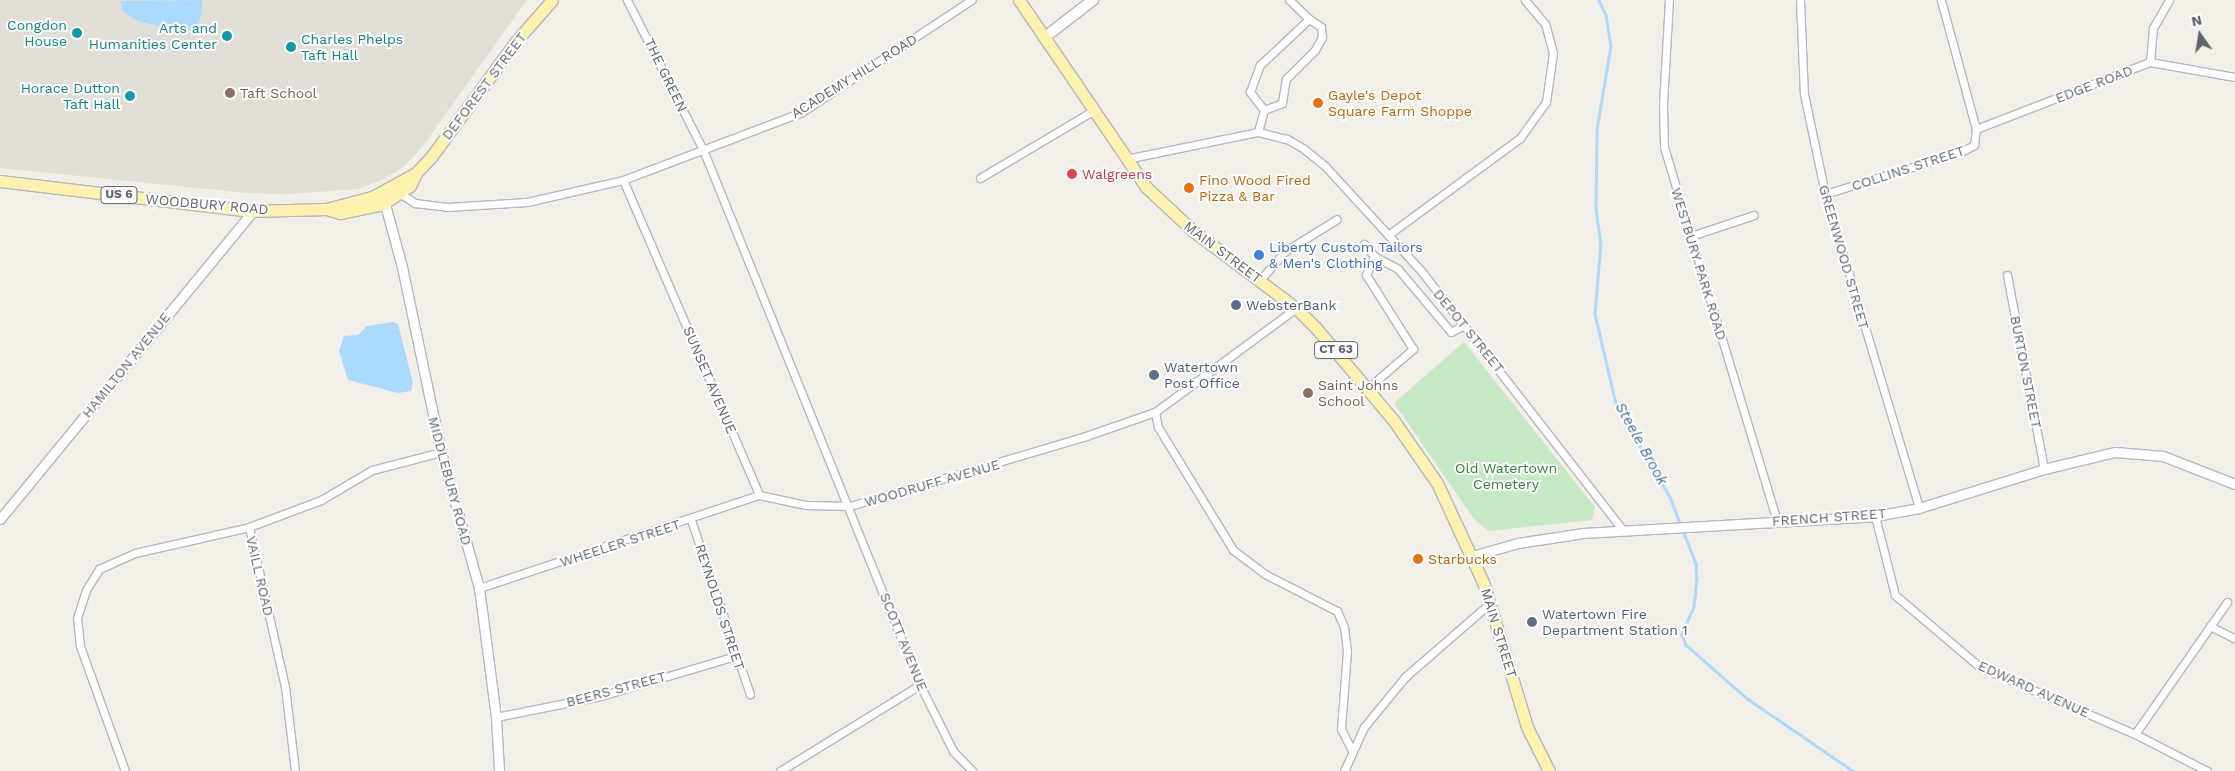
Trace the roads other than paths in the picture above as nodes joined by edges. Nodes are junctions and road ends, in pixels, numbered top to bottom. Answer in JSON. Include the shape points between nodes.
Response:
{"nodes":[{"id":1,"x":552,"y":0,"type":"edge"},
{"id":2,"x":627,"y":0,"type":"edge"},
{"id":3,"x":971,"y":0,"type":"edge"},
{"id":4,"x":1019,"y":0,"type":"edge"},
{"id":5,"x":1093,"y":0,"type":"edge"},
{"id":6,"x":1289,"y":0,"type":"edge"},
{"id":7,"x":1525,"y":0,"type":"edge"},
{"id":8,"x":1669,"y":0,"type":"edge"},
{"id":9,"x":1800,"y":0,"type":"edge"},
{"id":10,"x":1941,"y":0,"type":"edge"},
{"id":11,"x":2170,"y":0,"type":"edge"},
{"id":12,"x":1309,"y":19,"type":"junction"},
{"id":13,"x":1045,"y":37,"type":"junction"},
{"id":14,"x":2150,"y":62,"type":"junction"},
{"id":15,"x":2235,"y":78,"type":"edge"},
{"id":16,"x":1094,"y":110,"type":"junction"},
{"id":17,"x":1264,"y":110,"type":"junction"},
{"id":18,"x":1976,"y":129,"type":"junction"},
{"id":19,"x":1258,"y":132,"type":"junction"},
{"id":20,"x":704,"y":152,"type":"junction"},
{"id":21,"x":1126,"y":159,"type":"junction"},
{"id":22,"x":416,"y":173,"type":"junction"},
{"id":23,"x":980,"y":178,"type":"dead end"},
{"id":24,"x":624,"y":180,"type":"junction"},
{"id":25,"x":0,"y":181,"type":"edge"},
{"id":26,"x":402,"y":194,"type":"junction"},
{"id":27,"x":1825,"y":194,"type":"junction"},
{"id":28,"x":384,"y":198,"type":"junction"},
{"id":29,"x":253,"y":211,"type":"junction"},
{"id":30,"x":1754,"y":215,"type":"dead end"},
{"id":31,"x":1337,"y":219,"type":"dead end"},
{"id":32,"x":1388,"y":235,"type":"junction"},
{"id":33,"x":1690,"y":236,"type":"junction"},
{"id":34,"x":1364,"y":244,"type":"dead end"},
{"id":35,"x":1374,"y":256,"type":"junction"},
{"id":36,"x":2007,"y":275,"type":"dead end"},
{"id":37,"x":1260,"y":280,"type":"junction"},
{"id":38,"x":1296,"y":308,"type":"junction"},
{"id":39,"x":1464,"y":325,"type":"junction"},
{"id":40,"x":1368,"y":388,"type":"junction"},
{"id":41,"x":1155,"y":412,"type":"junction"},
{"id":42,"x":441,"y":452,"type":"junction"},
{"id":43,"x":2044,"y":470,"type":"junction"},
{"id":44,"x":2235,"y":484,"type":"edge"},
{"id":45,"x":759,"y":495,"type":"junction"},
{"id":46,"x":850,"y":506,"type":"junction"},
{"id":47,"x":1919,"y":508,"type":"junction"},
{"id":48,"x":1875,"y":516,"type":"junction"},
{"id":49,"x":0,"y":519,"type":"edge"},
{"id":50,"x":691,"y":520,"type":"junction"},
{"id":51,"x":1777,"y":521,"type":"junction"},
{"id":52,"x":249,"y":527,"type":"junction"},
{"id":53,"x":1623,"y":530,"type":"junction"},
{"id":54,"x":1472,"y":556,"type":"junction"},
{"id":55,"x":479,"y":588,"type":"junction"},
{"id":56,"x":2227,"y":602,"type":"dead end"},
{"id":57,"x":1490,"y":603,"type":"junction"},
{"id":58,"x":2210,"y":626,"type":"junction"},
{"id":59,"x":2235,"y":638,"type":"edge"},
{"id":60,"x":735,"y":656,"type":"junction"},
{"id":61,"x":920,"y":685,"type":"junction"},
{"id":62,"x":750,"y":694,"type":"dead end"},
{"id":63,"x":496,"y":717,"type":"junction"},
{"id":64,"x":2135,"y":734,"type":"junction"},
{"id":65,"x":1352,"y":751,"type":"junction"},
{"id":66,"x":125,"y":771,"type":"edge"},
{"id":67,"x":295,"y":771,"type":"edge"},
{"id":68,"x":499,"y":771,"type":"edge"},
{"id":69,"x":780,"y":771,"type":"edge"},
{"id":70,"x":972,"y":771,"type":"edge"},
{"id":71,"x":1344,"y":771,"type":"edge"},
{"id":72,"x":1549,"y":771,"type":"edge"},
{"id":73,"x":2206,"y":771,"type":"edge"}],
"edges":[{"from":1,"to":22,"type":"main road","name":"DEFOREST STREET","number":"US 6"},
{"from":2,"to":20,"type":"street","name":"THE GREEN"},
{"from":3,"to":20,"type":"street","name":"ACADEMY HILL ROAD","via":[[802,112]]},
{"from":4,"to":13,"type":"main road","name":"MAIN STREET","number":"CT 63"},
{"from":5,"to":13,"type":"main road"},
{"from":6,"to":12,"type":"street"},
{"from":7,"to":32,"type":"street","via":[[1545,24],[1553,53],[1546,102],[1520,138]]},
{"from":8,"to":33,"type":"street","name":"WESTBURY PARK ROAD","via":[[1664,146]]},
{"from":9,"to":27,"type":"street","name":"GREENWOOD STREET","via":[[1804,94]]},
{"from":10,"to":18,"type":"street"},
{"from":11,"to":14,"type":"street","name":"EDGE ROAD","via":[[2153,28]]},
{"from":12,"to":17,"type":"street","via":[[1260,65],[1250,92]]},
{"from":12,"to":17,"type":"street","via":[[1321,27],[1322,37],[1315,50],[1286,79],[1282,103]]},
{"from":13,"to":16,"type":"main road","name":"MAIN STREET","number":"CT 63"},
{"from":14,"to":15,"type":"street"},
{"from":14,"to":18,"type":"street","name":"EDGE ROAD"},
{"from":16,"to":21,"type":"main road","name":"MAIN STREET","number":"CT 63"},
{"from":16,"to":23,"type":"street"},
{"from":17,"to":19,"type":"street"},
{"from":18,"to":27,"type":"street","name":"COLLINS STREET","via":[[1974,145],[1961,152]]},
{"from":19,"to":21,"type":"street","name":"DEPOT STREET"},
{"from":19,"to":32,"type":"street","name":"DEPOT STREET","via":[[1287,139],[1318,160]]},
{"from":20,"to":24,"type":"street"},
{"from":20,"to":46,"type":"street","name":"WOODRUFF AVENUE"},
{"from":21,"to":37,"type":"main road","name":"MAIN STREET","number":"CT 63","via":[[1159,201]]},
{"from":22,"to":26,"type":"main road","name":"WOODBURY ROAD","number":"US 6","via":[[414,182]]},
{"from":22,"to":28,"type":"main road","name":"WOODBURY ROAD","number":"US 6"},
{"from":24,"to":26,"type":"street","via":[[527,202],[474,206],[415,203]]},
{"from":24,"to":45,"type":"street","name":"SUNSET AVENUE"},
{"from":25,"to":29,"type":"main road","name":"WOODBURY ROAD","number":"US 6"},
{"from":26,"to":28,"type":"main road","name":"WOODBURY ROAD","number":"US 6"},
{"from":27,"to":47,"type":"street","name":"GREENWOOD STREET"},
{"from":28,"to":29,"type":"main road","name":"WOODBURY ROAD","number":"US 6","via":[[326,209]]},
{"from":28,"to":42,"type":"street","name":"MIDDLEBURY ROAD"},
{"from":29,"to":49,"type":"street","name":"HAMILTON AVENUE"},
{"from":30,"to":33,"type":"street"},
{"from":31,"to":37,"type":"street","via":[[1284,252]]},
{"from":32,"to":39,"type":"street","name":"DEPOT STREET"},
{"from":33,"to":51,"type":"street","name":"WESTBURY PARK ROAD"},
{"from":34,"to":35,"type":"street"},
{"from":35,"to":39,"type":"street","via":[[1398,269],[1451,332]]},
{"from":35,"to":40,"type":"street","via":[[1366,275],[1413,349]]},
{"from":36,"to":43,"type":"street","name":"BURTON STREET"},
{"from":37,"to":38,"type":"main road","name":"MAIN STREET","number":"CT 63"},
{"from":38,"to":40,"type":"main road","name":"MAIN STREET","number":"CT 63"},
{"from":38,"to":41,"type":"street","name":"WOODRUFF AVENUE"},
{"from":39,"to":53,"type":"street","name":"DEPOT STREET"},
{"from":40,"to":54,"type":"main road","name":"MAIN STREET","number":"CT 63","via":[[1437,483]]},
{"from":41,"to":46,"type":"street","name":"WOODRUFF AVENUE","via":[[1011,460]]},
{"from":41,"to":65,"type":"street","via":[[1158,427],[1232,550],[1264,574],[1336,611],[1344,627],[1346,651],[1341,729]]},
{"from":42,"to":52,"type":"street","name":"VAILL ROAD","via":[[372,470],[321,500]]},
{"from":42,"to":55,"type":"street","name":"MIDDLEBURY ROAD"},
{"from":43,"to":44,"type":"street","name":"FRENCH STREET","via":[[2116,452],[2163,456]]},
{"from":43,"to":47,"type":"street","name":"FRENCH STREET"},
{"from":45,"to":46,"type":"street","via":[[806,506]]},
{"from":45,"to":50,"type":"street","name":"WHEELER STREET"},
{"from":46,"to":61,"type":"street","name":"SCOTT AVENUE"},
{"from":47,"to":48,"type":"street","name":"FRENCH STREET"},
{"from":48,"to":51,"type":"street","name":"FRENCH STREET"},
{"from":48,"to":64,"type":"street","name":"EDWARD AVENUE","via":[[1890,583],[1895,595],[1912,612],[1980,667]]},
{"from":50,"to":55,"type":"street","name":"WHEELER STREET"},
{"from":50,"to":60,"type":"street","name":"REYNOLDS STREET"},
{"from":51,"to":53,"type":"street","name":"FRENCH STREET"},
{"from":52,"to":66,"type":"street","via":[[135,553],[99,569],[86,590],[77,618],[80,646]]},
{"from":52,"to":67,"type":"street","name":"VAILL ROAD","via":[[285,687]]},
{"from":53,"to":54,"type":"street","name":"FRENCH STREET","via":[[1535,540]]},
{"from":54,"to":57,"type":"main road","name":"MAIN STREET","number":"CT 63"},
{"from":55,"to":63,"type":"street","name":"MIDDLEBURY ROAD"},
{"from":56,"to":58,"type":"street"},
{"from":57,"to":65,"type":"street","via":[[1405,677],[1364,727]]},
{"from":57,"to":72,"type":"main road","name":"MAIN STREET","number":"CT 63","via":[[1526,727]]},
{"from":58,"to":59,"type":"street"},
{"from":58,"to":64,"type":"street"},
{"from":60,"to":62,"type":"street","name":"REYNOLDS STREET"},
{"from":60,"to":63,"type":"street","name":"BEERS STREET","via":[[601,696]]},
{"from":61,"to":69,"type":"street"},
{"from":61,"to":70,"type":"street","name":"SCOTT AVENUE","via":[[953,751]]},
{"from":63,"to":68,"type":"street","name":"MIDDLEBURY ROAD"},
{"from":64,"to":73,"type":"street","name":"EDWARD AVENUE"},
{"from":65,"to":71,"type":"street"}]}
